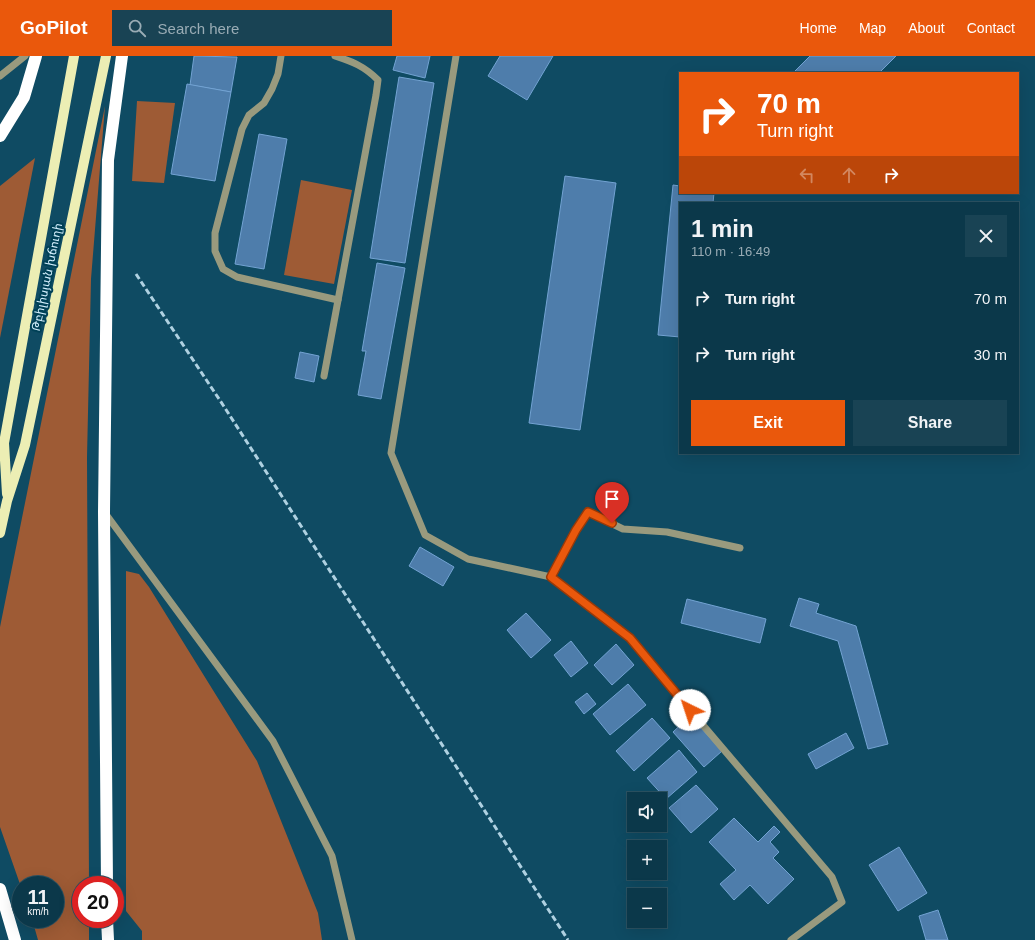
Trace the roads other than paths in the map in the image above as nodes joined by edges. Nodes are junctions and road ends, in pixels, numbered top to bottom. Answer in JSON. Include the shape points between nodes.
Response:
{"nodes":[{"id":1,"x":25,"y":56,"type":"edge"},
{"id":2,"x":36,"y":56,"type":"edge"},
{"id":3,"x":74,"y":56,"type":"edge"},
{"id":4,"x":106,"y":56,"type":"edge"},
{"id":5,"x":122,"y":56,"type":"edge"},
{"id":6,"x":281,"y":56,"type":"edge"},
{"id":7,"x":335,"y":56,"type":"edge"},
{"id":8,"x":456,"y":56,"type":"edge"},
{"id":9,"x":0,"y":76,"type":"edge"},
{"id":10,"x":0,"y":136,"type":"edge"},
{"id":11,"x":338,"y":300,"type":"junction"},
{"id":12,"x":324,"y":376,"type":"dead end"},
{"id":13,"x":7,"y":501,"type":"junction"},
{"id":14,"x":104,"y":512,"type":"junction"},
{"id":15,"x":0,"y":533,"type":"edge"},
{"id":16,"x":740,"y":548,"type":"dead end"},
{"id":17,"x":551,"y":577,"type":"junction"},
{"id":18,"x":107,"y":876,"type":"edge"},
{"id":19,"x":0,"y":889,"type":"edge"},
{"id":20,"x":107,"y":928,"type":"edge"},
{"id":21,"x":15,"y":940,"type":"edge"},
{"id":22,"x":108,"y":940,"type":"edge"},
{"id":23,"x":352,"y":940,"type":"edge"},
{"id":24,"x":791,"y":940,"type":"edge"}],
"edges":[{"from":1,"to":9,"type":"lane"},
{"from":2,"to":10,"type":"highway","via":[[24,97]]},
{"from":3,"to":13,"type":"main road","name":"Թբիլիսյան խճուղի","via":[[4,443]]},
{"from":4,"to":13,"type":"main road","name":"Թբիլիսյան խճուղի","via":[[25,445]]},
{"from":5,"to":14,"type":"highway","via":[[108,160]]},
{"from":6,"to":11,"type":"lane","via":[[272,89],[264,103],[249,115],[242,128],[216,233],[215,251],[223,269],[237,277]]},
{"from":7,"to":11,"type":"lane","via":[[368,70],[378,80]]},
{"from":8,"to":17,"type":"lane","via":[[391,453],[425,536],[468,559]]},
{"from":11,"to":12,"type":"lane"},
{"from":13,"to":15,"type":"main road","name":"Թբիլիսյան խճուղի"},
{"from":14,"to":18,"type":"highway"},
{"from":14,"to":23,"type":"lane","via":[[273,741],[332,856]]},
{"from":16,"to":17,"type":"lane","via":[[667,532],[624,529],[588,512]]},
{"from":17,"to":24,"type":"lane","via":[[630,638],[832,877],[842,902]]},
{"from":19,"to":21,"type":"highway"},
{"from":20,"to":22,"type":"highway"}]}
